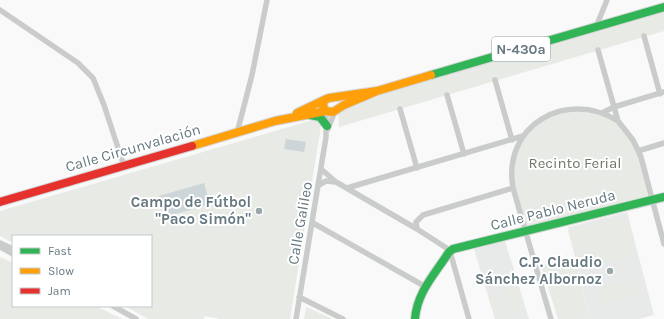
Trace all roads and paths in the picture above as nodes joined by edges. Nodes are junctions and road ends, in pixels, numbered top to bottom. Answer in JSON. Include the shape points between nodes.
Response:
{"nodes":[{"id":1,"x":267,"y":0,"type":"edge"},
{"id":2,"x":607,"y":0,"type":"edge"},
{"id":3,"x":664,"y":7,"type":"edge"},
{"id":4,"x":0,"y":10,"type":"edge"},
{"id":5,"x":596,"y":27,"type":"junction"},
{"id":6,"x":644,"y":36,"type":"dead end"},
{"id":7,"x":598,"y":50,"type":"dead end"},
{"id":8,"x":495,"y":80,"type":"dead end"},
{"id":9,"x":377,"y":91,"type":"junction"},
{"id":10,"x":662,"y":93,"type":"edge"},
{"id":11,"x":447,"y":95,"type":"dead end"},
{"id":12,"x":327,"y":99,"type":"junction"},
{"id":13,"x":614,"y":107,"type":"junction"},
{"id":14,"x":400,"y":109,"type":"dead end"},
{"id":15,"x":336,"y":110,"type":"junction"},
{"id":16,"x":326,"y":111,"type":"junction"},
{"id":17,"x":602,"y":113,"type":"junction"},
{"id":18,"x":309,"y":114,"type":"junction"},
{"id":19,"x":275,"y":121,"type":"junction"},
{"id":20,"x":618,"y":122,"type":"junction"},
{"id":21,"x":327,"y":129,"type":"junction"},
{"id":22,"x":237,"y":133,"type":"junction"},
{"id":23,"x":523,"y":136,"type":"junction"},
{"id":24,"x":512,"y":140,"type":"junction"},
{"id":25,"x":664,"y":143,"type":"edge"},
{"id":26,"x":638,"y":151,"type":"junction"},
{"id":27,"x":464,"y":154,"type":"junction"},
{"id":28,"x":124,"y":166,"type":"junction"},
{"id":29,"x":417,"y":168,"type":"junction"},
{"id":30,"x":321,"y":169,"type":"junction"},
{"id":31,"x":336,"y":182,"type":"junction"},
{"id":32,"x":319,"y":185,"type":"junction"},
{"id":33,"x":346,"y":188,"type":"junction"},
{"id":34,"x":513,"y":188,"type":"junction"},
{"id":35,"x":664,"y":197,"type":"edge"},
{"id":36,"x":653,"y":200,"type":"junction"},
{"id":37,"x":0,"y":202,"type":"edge"},
{"id":38,"x":313,"y":223,"type":"junction"},
{"id":39,"x":417,"y":229,"type":"junction"},
{"id":40,"x":525,"y":231,"type":"junction"},
{"id":41,"x":0,"y":243,"type":"edge"},
{"id":42,"x":664,"y":244,"type":"edge"},
{"id":43,"x":0,"y":247,"type":"edge"},
{"id":44,"x":12,"y":249,"type":"edge"},
{"id":45,"x":449,"y":252,"type":"junction"},
{"id":46,"x":12,"y":253,"type":"edge"},
{"id":47,"x":426,"y":287,"type":"junction"},
{"id":48,"x":300,"y":297,"type":"junction"},
{"id":49,"x":115,"y":307,"type":"edge"},
{"id":50,"x":413,"y":318,"type":"edge"},
{"id":51,"x":136,"y":319,"type":"edge"},
{"id":52,"x":296,"y":319,"type":"edge"},
{"id":53,"x":343,"y":319,"type":"edge"},
{"id":54,"x":469,"y":319,"type":"edge"},
{"id":55,"x":551,"y":319,"type":"edge"}],
"edges":[{"from":1,"to":22,"type":"street"},
{"from":2,"to":5,"type":"street"},
{"from":3,"to":5,"type":"main road","number":"N-430a"},
{"from":4,"to":28,"type":"street","via":[[78,63],[94,78]]},
{"from":5,"to":9,"type":"main road","number":"N-430a"},
{"from":6,"to":10,"type":"street"},
{"from":7,"to":13,"type":"street"},
{"from":8,"to":24,"type":"street"},
{"from":9,"to":12,"type":"main road","number":"N-430a"},
{"from":9,"to":15,"type":"main road","number":"N-430a"},
{"from":10,"to":13,"type":"street"},
{"from":11,"to":27,"type":"street"},
{"from":12,"to":15,"type":"main road","via":[[335,99],[338,102]]},
{"from":12,"to":16,"type":"main road","via":[[323,107]]},
{"from":12,"to":19,"type":"main road","name":"Calle Circunvalación"},
{"from":13,"to":17,"type":"street"},
{"from":13,"to":20,"type":"street"},
{"from":14,"to":29,"type":"street"},
{"from":15,"to":16,"type":"main road","via":[[331,113]]},
{"from":15,"to":21,"type":"street","name":"Calle Galileo"},
{"from":16,"to":18,"type":"main road","name":"Calle Circunvalación"},
{"from":16,"to":21,"type":"street","name":"Calle Galileo"},
{"from":17,"to":20,"type":"street"},
{"from":17,"to":23,"type":"street","via":[[580,108],[563,110],[543,119]]},
{"from":18,"to":19,"type":"main road","name":"Calle Circunvalación"},
{"from":18,"to":21,"type":"main road","via":[[320,118]]},
{"from":19,"to":22,"type":"main road","name":"Calle Circunvalación"},
{"from":20,"to":26,"type":"street"},
{"from":21,"to":30,"type":"street","name":"Calle Galileo"},
{"from":22,"to":28,"type":"main road","name":"Calle Circunvalación"},
{"from":23,"to":24,"type":"street"},
{"from":23,"to":34,"type":"street","via":[[513,159]]},
{"from":24,"to":27,"type":"street"},
{"from":25,"to":26,"type":"street"},
{"from":26,"to":36,"type":"street"},
{"from":27,"to":29,"type":"street"},
{"from":28,"to":37,"type":"main road","name":"Calle Circunvalación"},
{"from":29,"to":33,"type":"street"},
{"from":30,"to":31,"type":"street"},
{"from":30,"to":32,"type":"street","name":"Calle Galileo"},
{"from":31,"to":32,"type":"street","via":[[326,181]]},
{"from":31,"to":33,"type":"street"},
{"from":32,"to":38,"type":"street","name":"Calle Galileo"},
{"from":33,"to":39,"type":"street"},
{"from":34,"to":39,"type":"street","via":[[423,215],[416,222]]},
{"from":34,"to":40,"type":"street"},
{"from":35,"to":36,"type":"main road","name":"Calle Pablo Neruda"},
{"from":36,"to":40,"type":"main road","name":"Calle Pablo Neruda"},
{"from":36,"to":42,"type":"street"},
{"from":38,"to":47,"type":"street"},
{"from":38,"to":48,"type":"street","name":"Calle Galileo"},
{"from":39,"to":45,"type":"street","via":[[446,247]]},
{"from":40,"to":45,"type":"main road","name":"Calle Pablo Neruda"},
{"from":40,"to":55,"type":"street"},
{"from":41,"to":44,"type":"street"},
{"from":43,"to":46,"type":"street"},
{"from":45,"to":47,"type":"main road"},
{"from":45,"to":54,"type":"street"},
{"from":47,"to":50,"type":"main road"},
{"from":48,"to":52,"type":"street","name":"Calle Galileo"},
{"from":48,"to":53,"type":"street"},
{"from":49,"to":51,"type":"street"}]}
